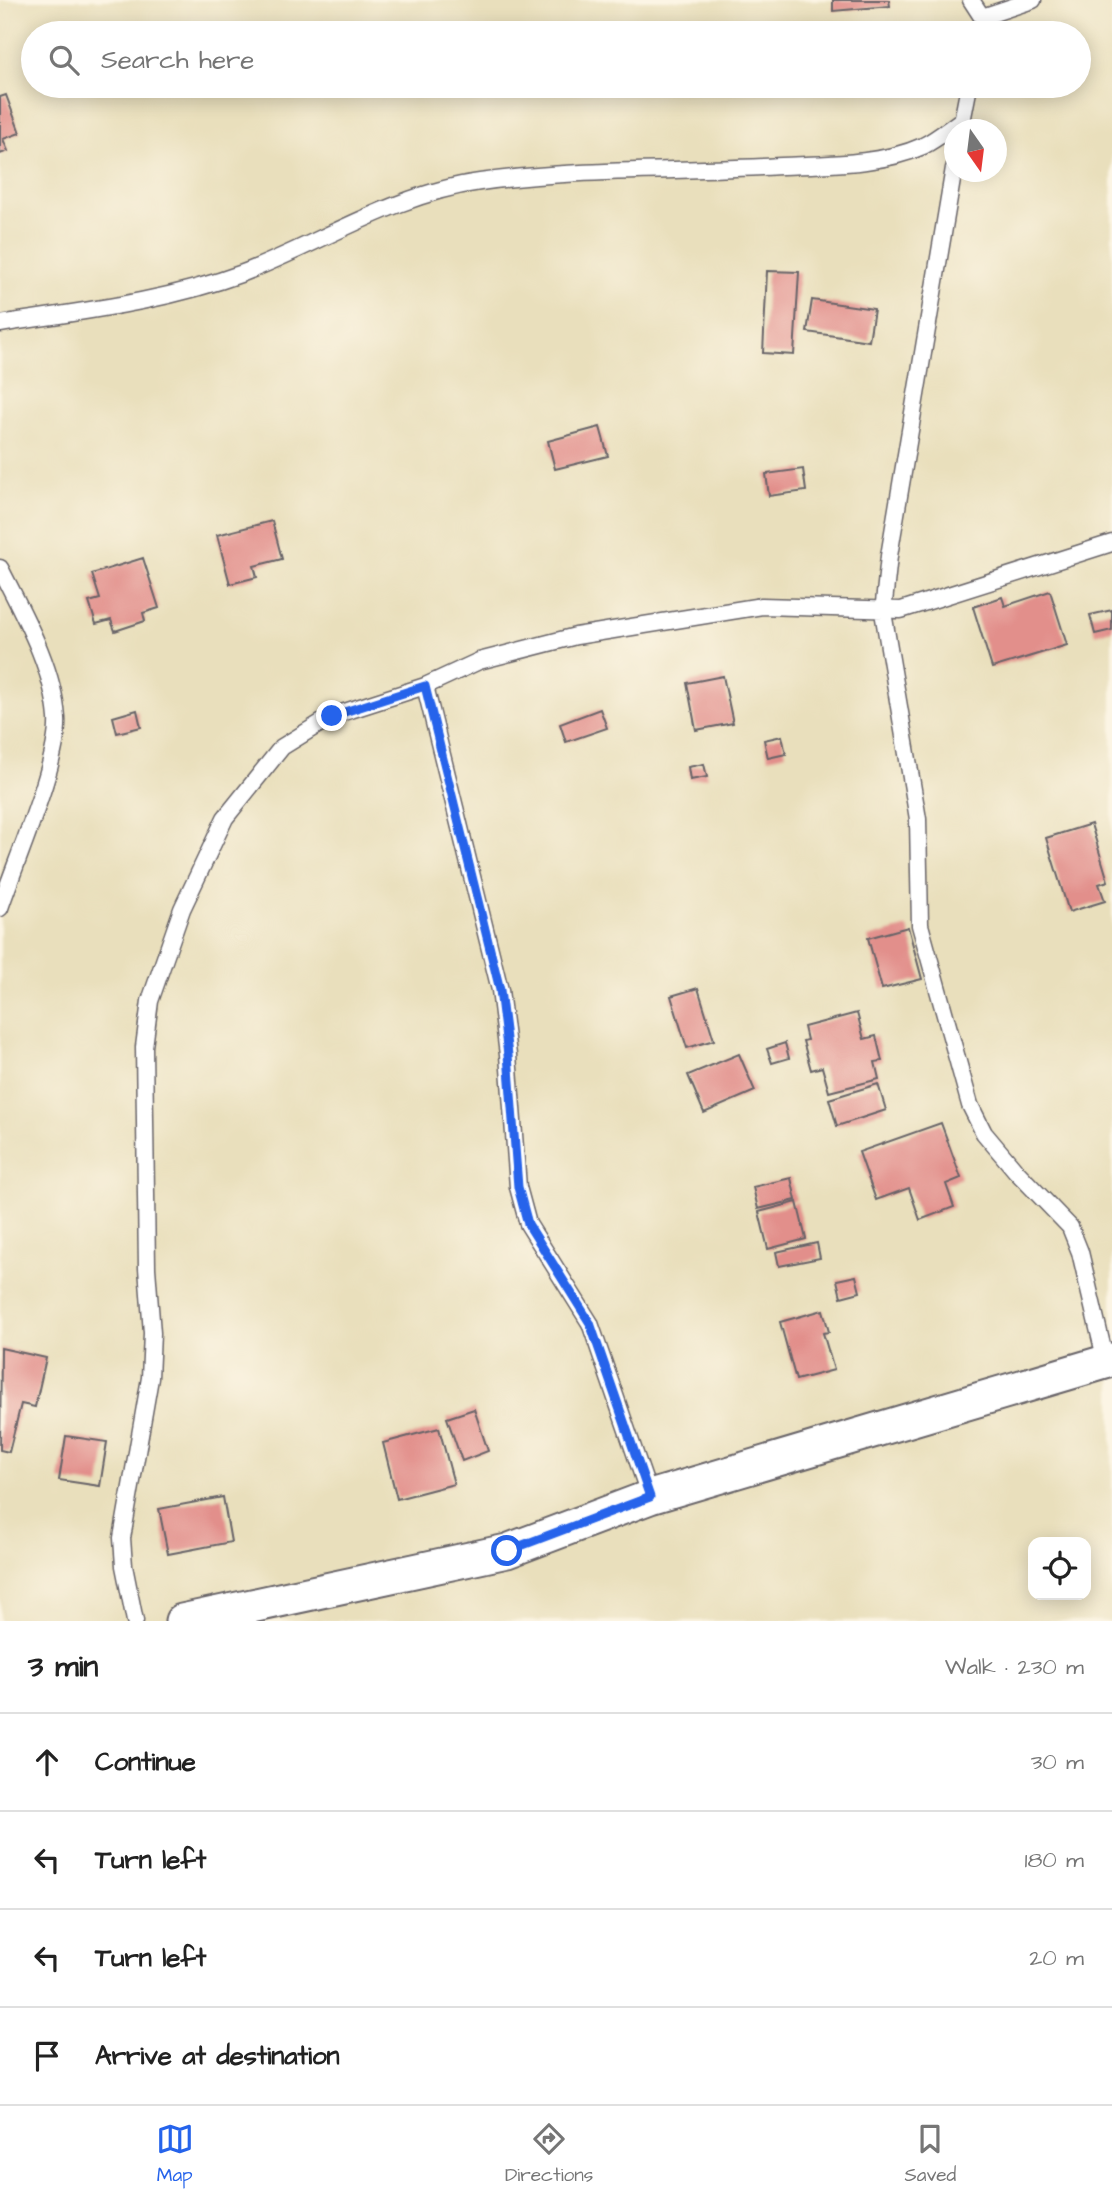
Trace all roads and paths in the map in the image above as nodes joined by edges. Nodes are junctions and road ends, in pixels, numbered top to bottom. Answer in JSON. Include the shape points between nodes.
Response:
{"nodes":[{"id":1,"x":971,"y":0,"type":"edge"},
{"id":2,"x":1032,"y":0,"type":"edge"},
{"id":3,"x":979,"y":21,"type":"edge"},
{"id":4,"x":989,"y":21,"type":"edge"},
{"id":5,"x":967,"y":98,"type":"edge"},
{"id":6,"x":963,"y":119,"type":"edge"},
{"id":7,"x":944,"y":134,"type":"edge"},
{"id":8,"x":952,"y":182,"type":"edge"},
{"id":9,"x":0,"y":324,"type":"edge"},
{"id":10,"x":1112,"y":543,"type":"edge"},
{"id":11,"x":0,"y":568,"type":"edge"},
{"id":12,"x":883,"y":611,"type":"junction"},
{"id":13,"x":425,"y":686,"type":"junction"},
{"id":14,"x":0,"y":908,"type":"edge"},
{"id":15,"x":1109,"y":1361,"type":"edge"},
{"id":16,"x":650,"y":1497,"type":"junction"},
{"id":17,"x":135,"y":1621,"type":"edge"},
{"id":18,"x":182,"y":1621,"type":"edge"}],
"edges":[{"from":1,"to":3,"type":"lane"},
{"from":2,"to":4,"type":"lane"},
{"from":5,"to":6,"type":"lane"},
{"from":7,"to":9,"type":"lane","via":[[892,156],[842,163],[479,182],[425,195],[193,291]]},
{"from":8,"to":12,"type":"lane"},
{"from":10,"to":12,"type":"lane","via":[[917,607]]},
{"from":11,"to":14,"type":"lane","via":[[52,688],[57,721],[53,753]]},
{"from":12,"to":13,"type":"lane","via":[[762,607],[576,636],[479,662]]},
{"from":12,"to":15,"type":"lane","via":[[918,819],[920,925],[970,1105],[992,1143],[1070,1227]]},
{"from":13,"to":16,"type":"lane","via":[[500,990],[518,1187],[528,1224],[590,1323]]},
{"from":13,"to":17,"type":"lane","via":[[332,716],[282,747],[225,818],[182,909],[150,1001],[144,1047],[150,1378],[122,1538]]},
{"from":15,"to":16,"type":"street"},
{"from":16,"to":18,"type":"street","via":[[507,1551]]}]}
